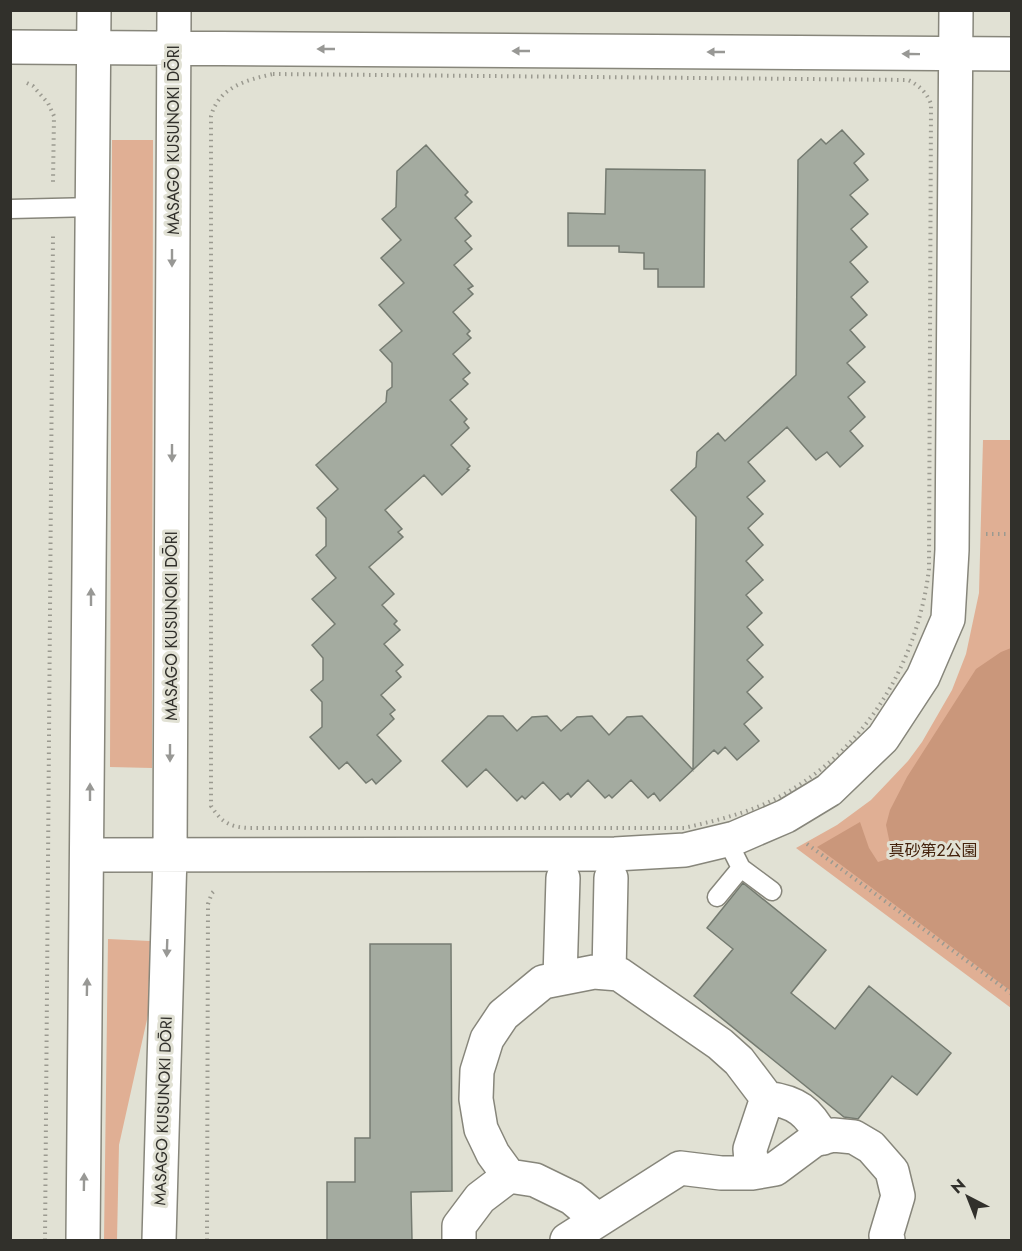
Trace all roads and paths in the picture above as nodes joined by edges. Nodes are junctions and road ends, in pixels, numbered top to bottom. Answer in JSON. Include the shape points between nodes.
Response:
{"nodes":[{"id":1,"x":94,"y":10,"type":"edge"},
{"id":2,"x":174,"y":10,"type":"edge"},
{"id":3,"x":956,"y":10,"type":"edge"},
{"id":4,"x":10,"y":47,"type":"edge"},
{"id":5,"x":94,"y":48,"type":"junction"},
{"id":6,"x":173,"y":48,"type":"junction"},
{"id":7,"x":956,"y":54,"type":"junction"},
{"id":8,"x":1011,"y":54,"type":"edge"},
{"id":9,"x":273,"y":74,"type":"joint"},
{"id":10,"x":24,"y":81,"type":"dead end"},
{"id":11,"x":94,"y":207,"type":"junction"},
{"id":12,"x":53,"y":208,"type":"junction"},
{"id":13,"x":10,"y":209,"type":"edge"},
{"id":14,"x":976,"y":534,"type":"dead end"},
{"id":15,"x":1011,"y":534,"type":"edge"},
{"id":16,"x":801,"y":839,"type":"dead end"},
{"id":17,"x":170,"y":854,"type":"junction"},
{"id":18,"x":734,"y":854,"type":"junction"},
{"id":19,"x":89,"y":855,"type":"junction"},
{"id":20,"x":563,"y":878,"type":"dead end"},
{"id":21,"x":611,"y":878,"type":"dead end"},
{"id":22,"x":219,"y":886,"type":"dead end"},
{"id":23,"x":772,"y":891,"type":"dead end"},
{"id":24,"x":717,"y":897,"type":"dead end"},
{"id":25,"x":609,"y":973,"type":"junction"},
{"id":26,"x":560,"y":978,"type":"junction"},
{"id":27,"x":1011,"y":994,"type":"edge"},
{"id":28,"x":767,"y":1098,"type":"junction"},
{"id":29,"x":823,"y":1138,"type":"junction"},
{"id":30,"x":752,"y":1173,"type":"junction"},
{"id":31,"x":508,"y":1176,"type":"junction"},
{"id":32,"x":598,"y":1220,"type":"junction"},
{"id":33,"x":45,"y":1240,"type":"edge"},
{"id":34,"x":83,"y":1240,"type":"edge"},
{"id":35,"x":159,"y":1240,"type":"edge"},
{"id":36,"x":207,"y":1240,"type":"edge"},
{"id":37,"x":459,"y":1240,"type":"edge"},
{"id":38,"x":567,"y":1240,"type":"edge"},
{"id":39,"x":888,"y":1240,"type":"edge"}],
"edges":[{"from":1,"to":5,"type":"street"},
{"from":2,"to":6,"type":"street","name":"MASAGO KUSUNOKI DŌRI"},
{"from":3,"to":7,"type":"street"},
{"from":4,"to":5,"type":"street"},
{"from":5,"to":6,"type":"street"},
{"from":5,"to":11,"type":"street"},
{"from":7,"to":6,"type":"street","one_way":true},
{"from":6,"to":17,"type":"street","name":"MASAGO KUSUNOKI DŌRI","one_way":true},
{"from":7,"to":8,"type":"street"},
{"from":7,"to":18,"type":"street","via":[[952,550],[948,619],[923,677],[883,738],[829,790],[786,816],[735,838]]},
{"from":9,"to":9,"type":"path","via":[[238,84],[224,93],[211,116],[211,806],[218,816],[225,824],[238,828],[684,828],[742,813],[817,772],[848,745],[892,688],[917,631],[926,594],[931,104],[928,96],[908,80]]},
{"from":10,"to":12,"type":"path","via":[[48,103],[54,116]]},
{"from":11,"to":12,"type":"lane"},
{"from":19,"to":11,"type":"street","one_way":true},
{"from":12,"to":13,"type":"lane"},
{"from":12,"to":33,"type":"path"},
{"from":14,"to":15,"type":"path"},
{"from":16,"to":27,"type":"path"},
{"from":17,"to":18,"type":"street","via":[[615,854],[685,850]]},
{"from":17,"to":19,"type":"street"},
{"from":17,"to":35,"type":"street","name":"MASAGO KUSUNOKI DŌRI","one_way":true},
{"from":18,"to":23,"type":"lane"},
{"from":18,"to":24,"type":"lane"},
{"from":34,"to":19,"type":"street","one_way":true},
{"from":20,"to":26,"type":"street"},
{"from":21,"to":25,"type":"street"},
{"from":22,"to":36,"type":"path","via":[[208,904]]},
{"from":25,"to":26,"type":"street"},
{"from":25,"to":28,"type":"street","via":[[619,974],[720,1044],[739,1060]]},
{"from":26,"to":31,"type":"street","via":[[543,982],[502,1015],[477,1071],[481,1129]]},
{"from":28,"to":29,"type":"street","via":[[799,1107]]},
{"from":28,"to":30,"type":"street","via":[[750,1149]]},
{"from":29,"to":30,"type":"street","via":[[814,1140],[775,1169]]},
{"from":29,"to":39,"type":"street","via":[[854,1137],[871,1147],[892,1171],[898,1196]]},
{"from":30,"to":32,"type":"street","via":[[680,1168]]},
{"from":31,"to":32,"type":"street","via":[[535,1180],[572,1198]]},
{"from":31,"to":37,"type":"street","via":[[480,1198],[459,1226]]},
{"from":32,"to":38,"type":"street"}]}
